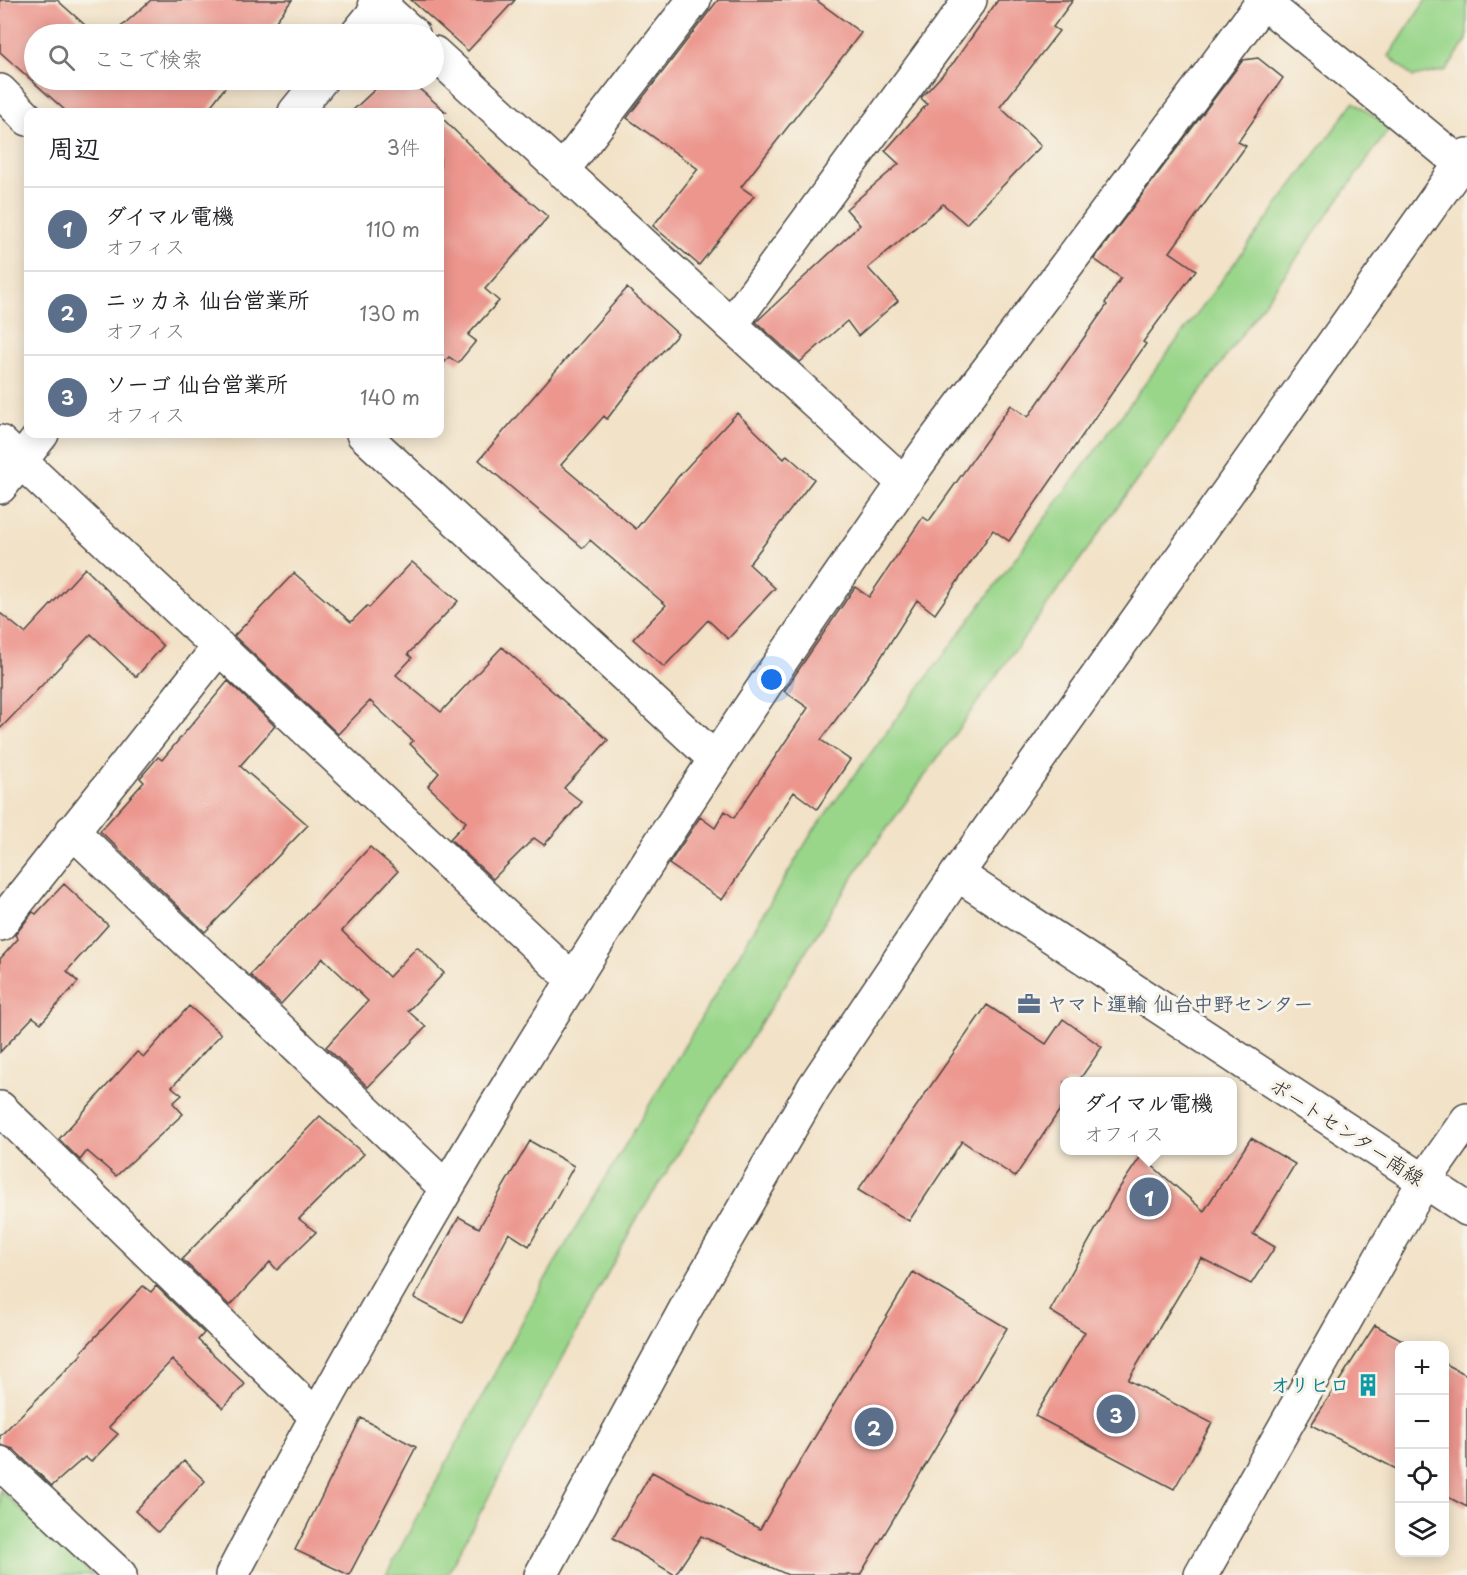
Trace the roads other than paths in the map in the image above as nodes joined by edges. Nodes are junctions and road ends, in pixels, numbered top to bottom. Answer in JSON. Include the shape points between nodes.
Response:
{"nodes":[{"id":1,"x":694,"y":0,"type":"edge"},
{"id":2,"x":970,"y":0,"type":"edge"},
{"id":3,"x":1263,"y":1,"type":"edge"},
{"id":4,"x":380,"y":2,"type":"edge"},
{"id":5,"x":364,"y":24,"type":"edge"},
{"id":6,"x":403,"y":24,"type":"edge"},
{"id":7,"x":444,"y":62,"type":"edge"},
{"id":8,"x":313,"y":90,"type":"edge"},
{"id":9,"x":0,"y":91,"type":"edge"},
{"id":10,"x":298,"y":108,"type":"edge"},
{"id":11,"x":24,"y":114,"type":"edge"},
{"id":12,"x":1464,"y":159,"type":"edge"},
{"id":13,"x":562,"y":171,"type":"junction"},
{"id":14,"x":731,"y":325,"type":"junction"},
{"id":15,"x":34,"y":438,"type":"edge"},
{"id":16,"x":367,"y":438,"type":"edge"},
{"id":17,"x":10,"y":451,"type":"edge"},
{"id":18,"x":904,"y":483,"type":"junction"},
{"id":19,"x":0,"y":487,"type":"edge"},
{"id":20,"x":219,"y":647,"type":"junction"},
{"id":21,"x":715,"y":759,"type":"junction"},
{"id":22,"x":72,"y":831,"type":"junction"},
{"id":23,"x":957,"y":874,"type":"junction"},
{"id":24,"x":0,"y":924,"type":"edge"},
{"id":25,"x":572,"y":979,"type":"junction"},
{"id":26,"x":0,"y":1108,"type":"edge"},
{"id":27,"x":1467,"y":1120,"type":"edge"},
{"id":28,"x":1423,"y":1183,"type":"junction"},
{"id":29,"x":445,"y":1187,"type":"junction"},
{"id":30,"x":1467,"y":1209,"type":"edge"},
{"id":31,"x":315,"y":1415,"type":"junction"},
{"id":32,"x":0,"y":1463,"type":"edge"},
{"id":33,"x":120,"y":1575,"type":"edge"},
{"id":34,"x":232,"y":1575,"type":"edge"},
{"id":35,"x":541,"y":1575,"type":"edge"},
{"id":36,"x":1201,"y":1575,"type":"edge"}],
"edges":[{"from":1,"to":13,"type":"street"},
{"from":2,"to":14,"type":"street"},
{"from":3,"to":12,"type":"street"},
{"from":3,"to":18,"type":"street"},
{"from":4,"to":5,"type":"street"},
{"from":4,"to":6,"type":"street"},
{"from":7,"to":13,"type":"street"},
{"from":8,"to":10,"type":"street"},
{"from":9,"to":11,"type":"street"},
{"from":12,"to":23,"type":"street"},
{"from":13,"to":14,"type":"street"},
{"from":14,"to":18,"type":"street"},
{"from":15,"to":17,"type":"street"},
{"from":16,"to":21,"type":"street"},
{"from":17,"to":19,"type":"street"},
{"from":17,"to":20,"type":"street"},
{"from":18,"to":21,"type":"street"},
{"from":20,"to":22,"type":"street"},
{"from":20,"to":25,"type":"street"},
{"from":21,"to":25,"type":"street"},
{"from":22,"to":24,"type":"street"},
{"from":22,"to":29,"type":"street"},
{"from":23,"to":28,"type":"street","name":"ポートセンター南線"},
{"from":23,"to":35,"type":"street","via":[[814,1087],[686,1308]]},
{"from":25,"to":29,"type":"street"},
{"from":26,"to":31,"type":"street"},
{"from":27,"to":28,"type":"street"},
{"from":28,"to":30,"type":"street","name":"ポートセンター南線"},
{"from":28,"to":36,"type":"street"},
{"from":29,"to":31,"type":"street"},
{"from":31,"to":34,"type":"street"},
{"from":32,"to":33,"type":"street"}]}
